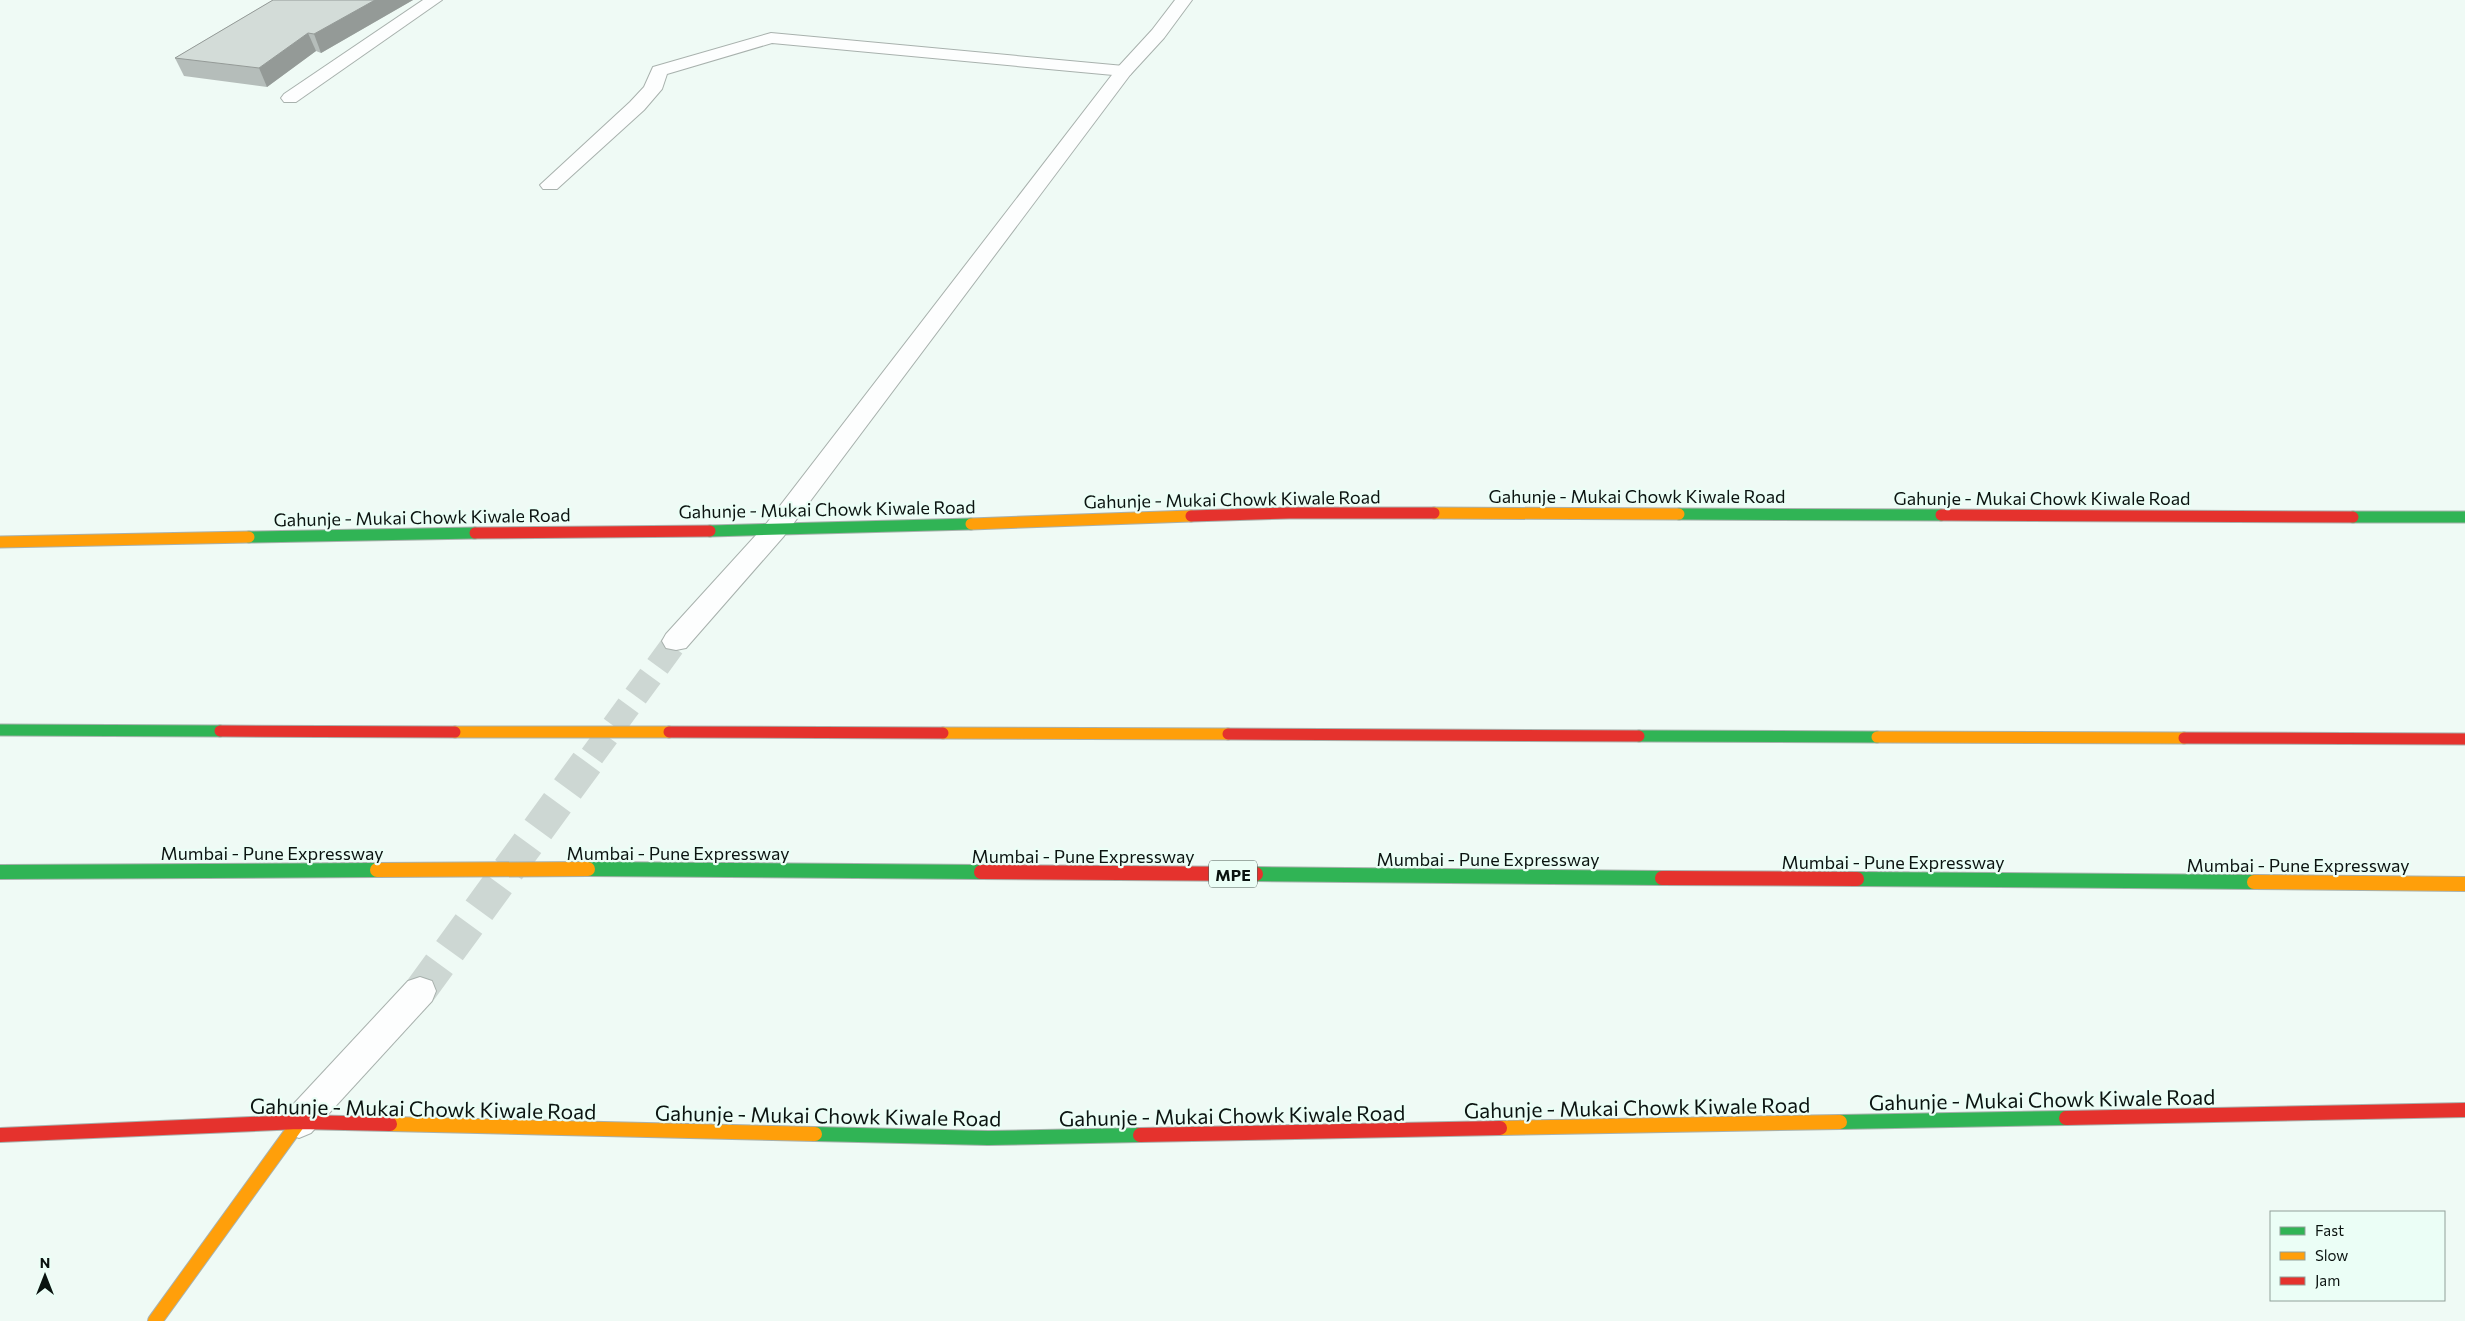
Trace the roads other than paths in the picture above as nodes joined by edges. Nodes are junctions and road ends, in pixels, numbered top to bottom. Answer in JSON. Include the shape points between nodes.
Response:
{"nodes":[{"id":1,"x":434,"y":0,"type":"edge"},
{"id":2,"x":1184,"y":0,"type":"edge"},
{"id":3,"x":1124,"y":71,"type":"junction"},
{"id":4,"x":290,"y":98,"type":"dead end"},
{"id":5,"x":550,"y":185,"type":"dead end"},
{"id":6,"x":2465,"y":517,"type":"edge"},
{"id":7,"x":775,"y":530,"type":"junction"},
{"id":8,"x":0,"y":542,"type":"edge"},
{"id":9,"x":676,"y":641,"type":"tunnel mouth"},
{"id":10,"x":0,"y":730,"type":"edge"},
{"id":11,"x":2465,"y":739,"type":"edge"},
{"id":12,"x":0,"y":872,"type":"edge"},
{"id":13,"x":2465,"y":884,"type":"edge"},
{"id":14,"x":420,"y":990,"type":"tunnel mouth"},
{"id":15,"x":2465,"y":1110,"type":"edge"},
{"id":16,"x":299,"y":1122,"type":"junction"},
{"id":17,"x":0,"y":1135,"type":"edge"},
{"id":18,"x":155,"y":1321,"type":"edge"}],
"edges":[{"from":1,"to":4,"type":"street"},
{"from":2,"to":3,"type":"street"},
{"from":3,"to":5,"type":"street","via":[[772,38],[659,71],[653,89],[637,106]]},
{"from":3,"to":7,"type":"street"},
{"from":6,"to":7,"type":"main road","name":"Gahunje - Mukai Chowk Kiwale Road","via":[[1289,513]]},
{"from":7,"to":8,"type":"main road","name":"Gahunje - Mukai Chowk Kiwale Road"},
{"from":7,"to":9,"type":"street"},
{"from":10,"to":11,"type":"main road"},
{"from":12,"to":13,"type":"main road","name":"Mumbai - Pune Expressway","number":"MPE","via":[[598,869]]},
{"from":14,"to":16,"type":"street"},
{"from":15,"to":16,"type":"main road","name":"Gahunje - Mukai Chowk Kiwale Road","via":[[988,1138]]},
{"from":16,"to":17,"type":"main road","name":"Gahunje - Mukai Chowk Kiwale Road"},
{"from":16,"to":18,"type":"main road"}]}
